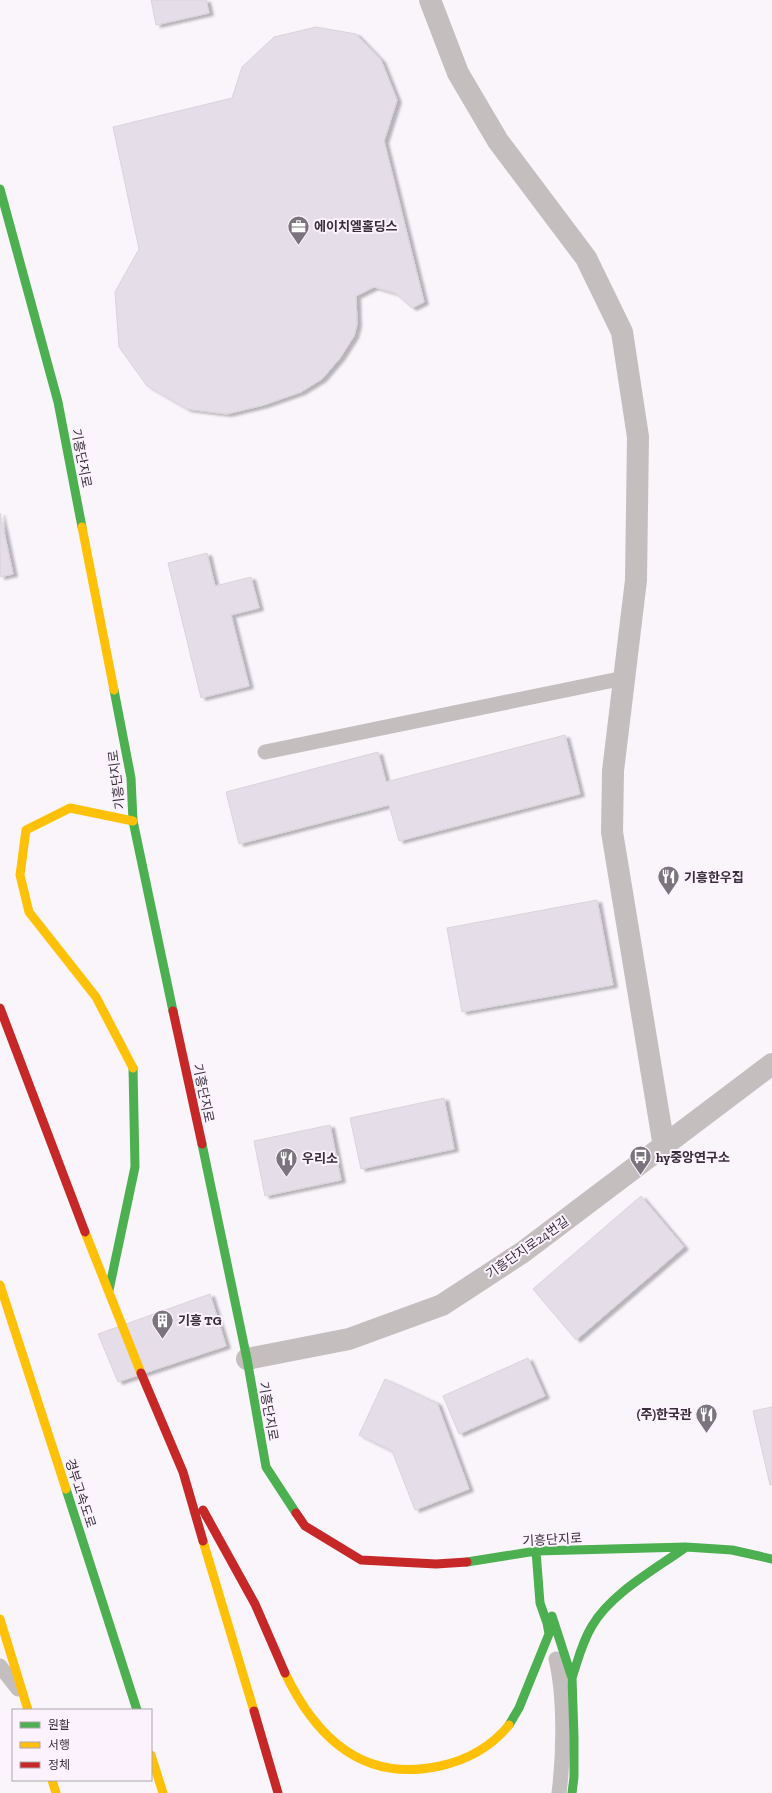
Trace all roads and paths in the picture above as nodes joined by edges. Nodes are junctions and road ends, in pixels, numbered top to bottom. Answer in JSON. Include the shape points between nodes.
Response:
{"nodes":[{"id":1,"x":430,"y":0,"type":"edge"},
{"id":2,"x":0,"y":189,"type":"edge"},
{"id":3,"x":624,"y":678,"type":"junction"},
{"id":4,"x":264,"y":752,"type":"dead end"},
{"id":5,"x":133,"y":821,"type":"junction"},
{"id":6,"x":0,"y":1008,"type":"edge"},
{"id":7,"x":772,"y":1064,"type":"edge"},
{"id":8,"x":664,"y":1147,"type":"junction"},
{"id":9,"x":0,"y":1285,"type":"edge"},
{"id":10,"x":108,"y":1290,"type":"junction"},
{"id":11,"x":247,"y":1359,"type":"junction"},
{"id":12,"x":182,"y":1472,"type":"junction"},
{"id":13,"x":686,"y":1548,"type":"junction"},
{"id":14,"x":536,"y":1551,"type":"junction"},
{"id":15,"x":772,"y":1560,"type":"edge"},
{"id":16,"x":0,"y":1619,"type":"edge"},
{"id":17,"x":550,"y":1633,"type":"junction"},
{"id":18,"x":0,"y":1666,"type":"edge"},
{"id":19,"x":572,"y":1678,"type":"junction"},
{"id":20,"x":26,"y":1704,"type":"edge"},
{"id":21,"x":137,"y":1709,"type":"edge"},
{"id":22,"x":152,"y":1758,"type":"edge"},
{"id":23,"x":52,"y":1781,"type":"edge"},
{"id":24,"x":56,"y":1793,"type":"edge"},
{"id":25,"x":163,"y":1793,"type":"edge"},
{"id":26,"x":278,"y":1793,"type":"edge"},
{"id":27,"x":559,"y":1793,"type":"edge"},
{"id":28,"x":572,"y":1793,"type":"edge"}],
"edges":[{"from":1,"to":3,"type":"street","via":[[458,73],[498,141],[586,258],[622,332],[638,437],[636,580]]},
{"from":2,"to":5,"type":"main road","name":"기흥단지로","via":[[58,402],[131,778]]},
{"from":3,"to":4,"type":"lane"},
{"from":3,"to":8,"type":"street","via":[[613,771],[612,832]]},
{"from":5,"to":10,"type":"main road","via":[[70,808],[26,830],[20,876],[30,912],[96,997],[134,1070],[136,1167]]},
{"from":5,"to":11,"type":"main road","name":"기흥단지로"},
{"from":6,"to":10,"type":"main road"},
{"from":7,"to":8,"type":"street","name":"기흥단지로24번길"},
{"from":8,"to":11,"type":"street","name":"기흥단지로24번길","via":[[522,1252],[442,1305],[350,1339]]},
{"from":9,"to":21,"type":"main road","name":"경부고속도로"},
{"from":10,"to":12,"type":"main road"},
{"from":11,"to":14,"type":"main road","name":"기흥단지로","via":[[266,1467],[305,1526],[361,1560],[462,1563]]},
{"from":12,"to":17,"type":"main road","via":[[255,1604],[283,1671],[304,1710],[320,1730],[358,1758],[403,1771],[442,1766],[480,1751],[503,1733],[520,1710]]},
{"from":12,"to":26,"type":"main road"},
{"from":13,"to":14,"type":"main road","name":"기흥단지로"},
{"from":13,"to":15,"type":"main road","name":"기흥단지로","via":[[732,1550]]},
{"from":13,"to":19,"type":"main road","via":[[608,1606],[596,1619],[584,1640]]},
{"from":14,"to":17,"type":"main road","via":[[540,1604]]},
{"from":14,"to":19,"type":"main road","via":[[548,1603]]},
{"from":16,"to":20,"type":"main road"},
{"from":17,"to":27,"type":"lane","via":[[561,1678],[562,1763]]},
{"from":18,"to":20,"type":"lane"},
{"from":19,"to":28,"type":"main road"},
{"from":22,"to":25,"type":"main road"},
{"from":23,"to":24,"type":"main road"}]}
